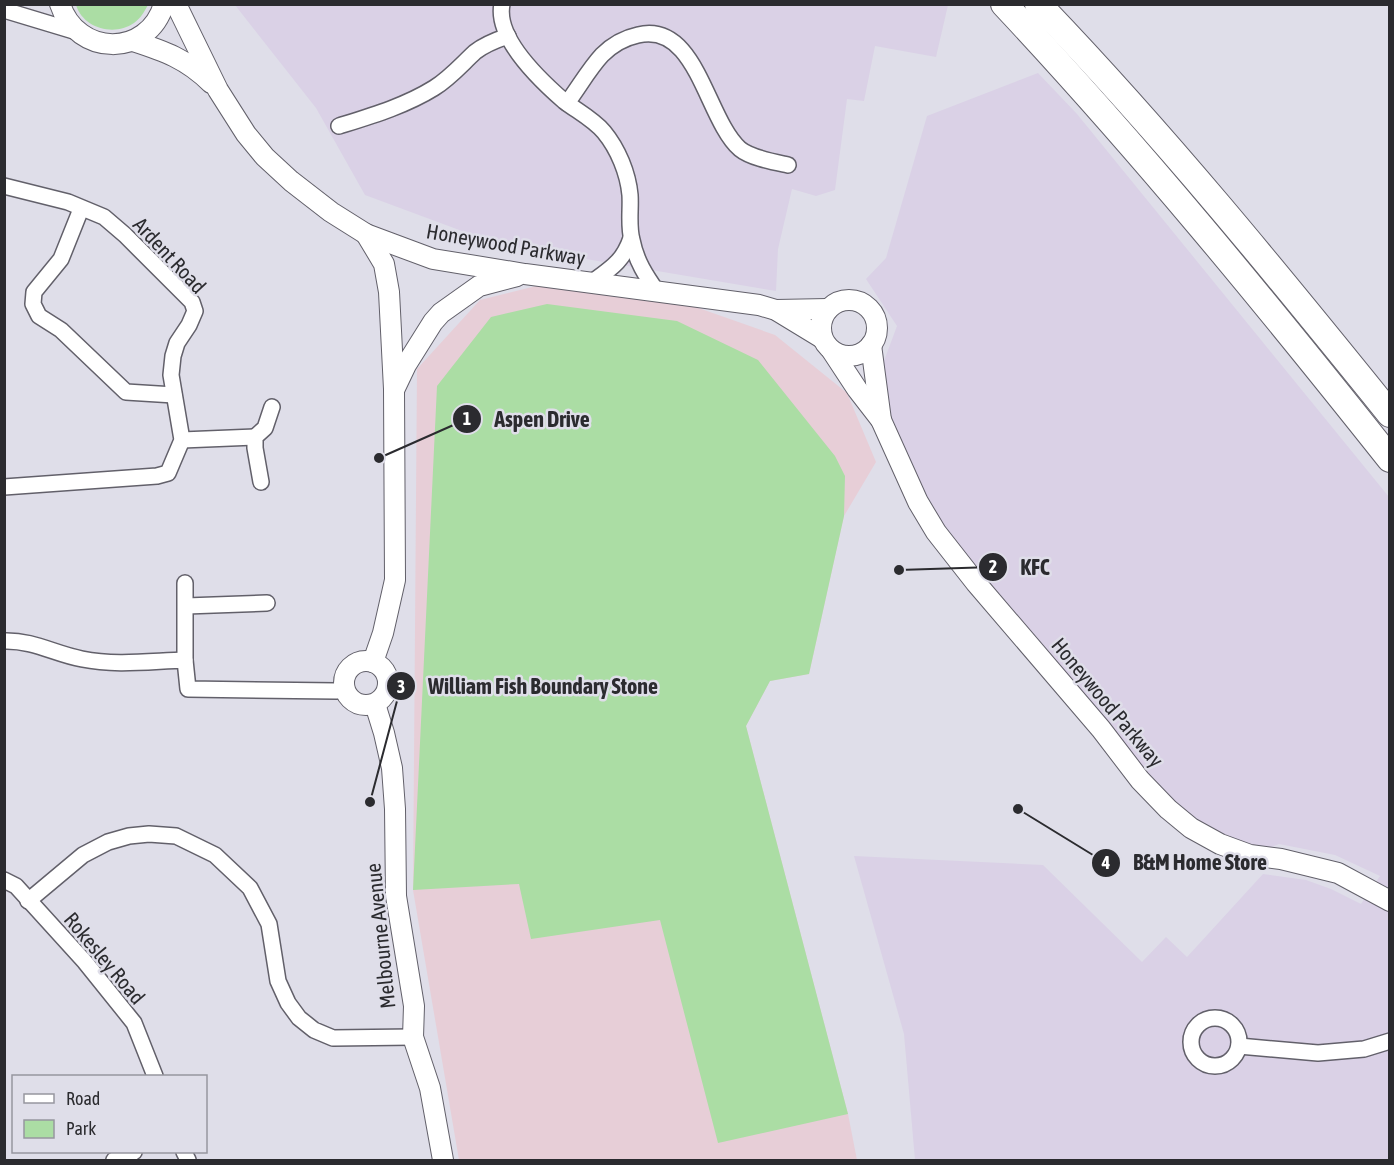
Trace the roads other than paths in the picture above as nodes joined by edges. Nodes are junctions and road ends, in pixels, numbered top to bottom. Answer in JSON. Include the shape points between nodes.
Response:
{"nodes":[{"id":1,"x":60,"y":4,"type":"edge"},
{"id":2,"x":164,"y":4,"type":"edge"},
{"id":3,"x":176,"y":4,"type":"edge"},
{"id":4,"x":502,"y":4,"type":"edge"},
{"id":5,"x":1004,"y":4,"type":"edge"},
{"id":6,"x":1038,"y":4,"type":"edge"},
{"id":7,"x":4,"y":10,"type":"edge"},
{"id":8,"x":77,"y":32,"type":"junction"},
{"id":9,"x":508,"y":36,"type":"junction"},
{"id":10,"x":133,"y":41,"type":"junction"},
{"id":11,"x":218,"y":90,"type":"junction"},
{"id":12,"x":567,"y":103,"type":"junction"},
{"id":13,"x":339,"y":126,"type":"dead end"},
{"id":14,"x":788,"y":165,"type":"dead end"},
{"id":15,"x":4,"y":186,"type":"edge"},
{"id":16,"x":81,"y":209,"type":"junction"},
{"id":17,"x":366,"y":234,"type":"junction"},
{"id":18,"x":631,"y":238,"type":"junction"},
{"id":19,"x":525,"y":274,"type":"junction"},
{"id":20,"x":591,"y":283,"type":"junction"},
{"id":21,"x":658,"y":293,"type":"junction"},
{"id":22,"x":828,"y":309,"type":"junction"},
{"id":23,"x":776,"y":310,"type":"junction"},
{"id":24,"x":827,"y":345,"type":"junction"},
{"id":25,"x":871,"y":345,"type":"junction"},
{"id":26,"x":394,"y":389,"type":"junction"},
{"id":27,"x":174,"y":395,"type":"junction"},
{"id":28,"x":272,"y":407,"type":"dead end"},
{"id":29,"x":1389,"y":414,"type":"edge"},
{"id":30,"x":881,"y":420,"type":"junction"},
{"id":31,"x":255,"y":436,"type":"junction"},
{"id":32,"x":182,"y":440,"type":"junction"},
{"id":33,"x":1389,"y":459,"type":"edge"},
{"id":34,"x":261,"y":482,"type":"dead end"},
{"id":35,"x":4,"y":487,"type":"edge"},
{"id":36,"x":185,"y":583,"type":"dead end"},
{"id":37,"x":267,"y":603,"type":"dead end"},
{"id":38,"x":186,"y":606,"type":"junction"},
{"id":39,"x":4,"y":640,"type":"edge"},
{"id":40,"x":185,"y":660,"type":"junction"},
{"id":41,"x":374,"y":662,"type":"junction"},
{"id":42,"x":345,"y":690,"type":"junction"},
{"id":43,"x":375,"y":704,"type":"junction"},
{"id":44,"x":4,"y":880,"type":"edge"},
{"id":45,"x":28,"y":900,"type":"junction"},
{"id":46,"x":1389,"y":902,"type":"edge"},
{"id":47,"x":413,"y":1037,"type":"junction"},
{"id":48,"x":1389,"y":1041,"type":"edge"},
{"id":49,"x":1239,"y":1046,"type":"dead end"},
{"id":50,"x":153,"y":1075,"type":"edge"},
{"id":51,"x":132,"y":1153,"type":"edge"},
{"id":52,"x":114,"y":1161,"type":"edge"},
{"id":53,"x":443,"y":1161,"type":"edge"}],
"edges":[{"from":1,"to":8,"type":"street"},
{"from":2,"to":10,"type":"street","via":[[154,25]]},
{"from":3,"to":11,"type":"street","name":"Honeywood Parkway"},
{"from":4,"to":9,"type":"street"},
{"from":5,"to":33,"type":"highway","via":[[1154,170]]},
{"from":6,"to":29,"type":"highway","via":[[1163,140]]},
{"from":7,"to":8,"type":"street"},
{"from":8,"to":10,"type":"street","via":[[103,44]]},
{"from":9,"to":12,"type":"street","via":[[527,65]]},
{"from":9,"to":13,"type":"street","via":[[476,52],[432,90]]},
{"from":10,"to":11,"type":"street","name":"Honeywood Parkway","via":[[178,57]]},
{"from":11,"to":17,"type":"street","name":"Honeywood Parkway","via":[[264,157],[291,182]]},
{"from":12,"to":14,"type":"street","via":[[611,47],[625,38],[655,34],[679,45],[739,148]]},
{"from":12,"to":18,"type":"street","via":[[603,132],[622,162],[630,192]]},
{"from":15,"to":16,"type":"street","name":"Ardent Road"},
{"from":16,"to":27,"type":"street","name":"Ardent Road","via":[[104,217],[192,302],[195,311],[173,356]]},
{"from":16,"to":27,"type":"street","via":[[61,259],[34,292],[33,303],[39,316],[62,330],[126,392]]},
{"from":17,"to":19,"type":"street","name":"Honeywood Parkway","via":[[433,259]]},
{"from":17,"to":26,"type":"street","via":[[384,264]]},
{"from":18,"to":20,"type":"street","via":[[616,265]]},
{"from":18,"to":21,"type":"street","via":[[640,268]]},
{"from":19,"to":20,"type":"street","name":"Honeywood Parkway"},
{"from":19,"to":26,"type":"street","via":[[479,286],[441,313]]},
{"from":20,"to":21,"type":"street","name":"Honeywood Parkway"},
{"from":21,"to":23,"type":"street","name":"Honeywood Parkway"},
{"from":22,"to":23,"type":"street","name":"Honeywood Parkway"},
{"from":22,"to":24,"type":"street","via":[[821,322]]},
{"from":22,"to":25,"type":"street","via":[[852,300],[866,306],[877,320]]},
{"from":23,"to":24,"type":"street","name":"Honeywood Parkway"},
{"from":24,"to":25,"type":"street","via":[[840,355],[855,356]]},
{"from":24,"to":30,"type":"street","name":"Honeywood Parkway"},
{"from":25,"to":30,"type":"street","name":"Honeywood Parkway"},
{"from":26,"to":41,"type":"street","via":[[394,580]]},
{"from":27,"to":32,"type":"street","name":"Ardent Road"},
{"from":28,"to":31,"type":"street","via":[[265,428]]},
{"from":30,"to":46,"type":"street","name":"Honeywood Parkway","via":[[936,532],[1168,809],[1220,844],[1250,855],[1338,873]]},
{"from":31,"to":32,"type":"street"},
{"from":31,"to":34,"type":"street"},
{"from":32,"to":35,"type":"street","via":[[168,473],[157,476]]},
{"from":36,"to":38,"type":"street"},
{"from":37,"to":38,"type":"street"},
{"from":38,"to":40,"type":"street"},
{"from":39,"to":40,"type":"street","via":[[37,644],[79,659],[111,664]]},
{"from":40,"to":42,"type":"street","via":[[188,690]]},
{"from":41,"to":42,"type":"street","via":[[353,666],[346,676]]},
{"from":41,"to":43,"type":"street","via":[[385,672],[388,686]]},
{"from":42,"to":43,"type":"street","via":[[360,704]]},
{"from":43,"to":47,"type":"street","name":"Melbourne Avenue","via":[[392,768],[396,896],[414,1006]]},
{"from":44,"to":45,"type":"street","name":"Rokesley Road","via":[[16,886]]},
{"from":45,"to":47,"type":"street","via":[[83,855],[108,842],[149,834],[176,836],[215,855],[250,888],[269,924],[278,981],[299,1018],[333,1038]]},
{"from":45,"to":50,"type":"street","name":"Rokesley Road","via":[[134,1023]]},
{"from":47,"to":53,"type":"street","name":"Melbourne Avenue","via":[[430,1089]]},
{"from":48,"to":49,"type":"street","via":[[1318,1053]]},
{"from":51,"to":52,"type":"street"}]}
